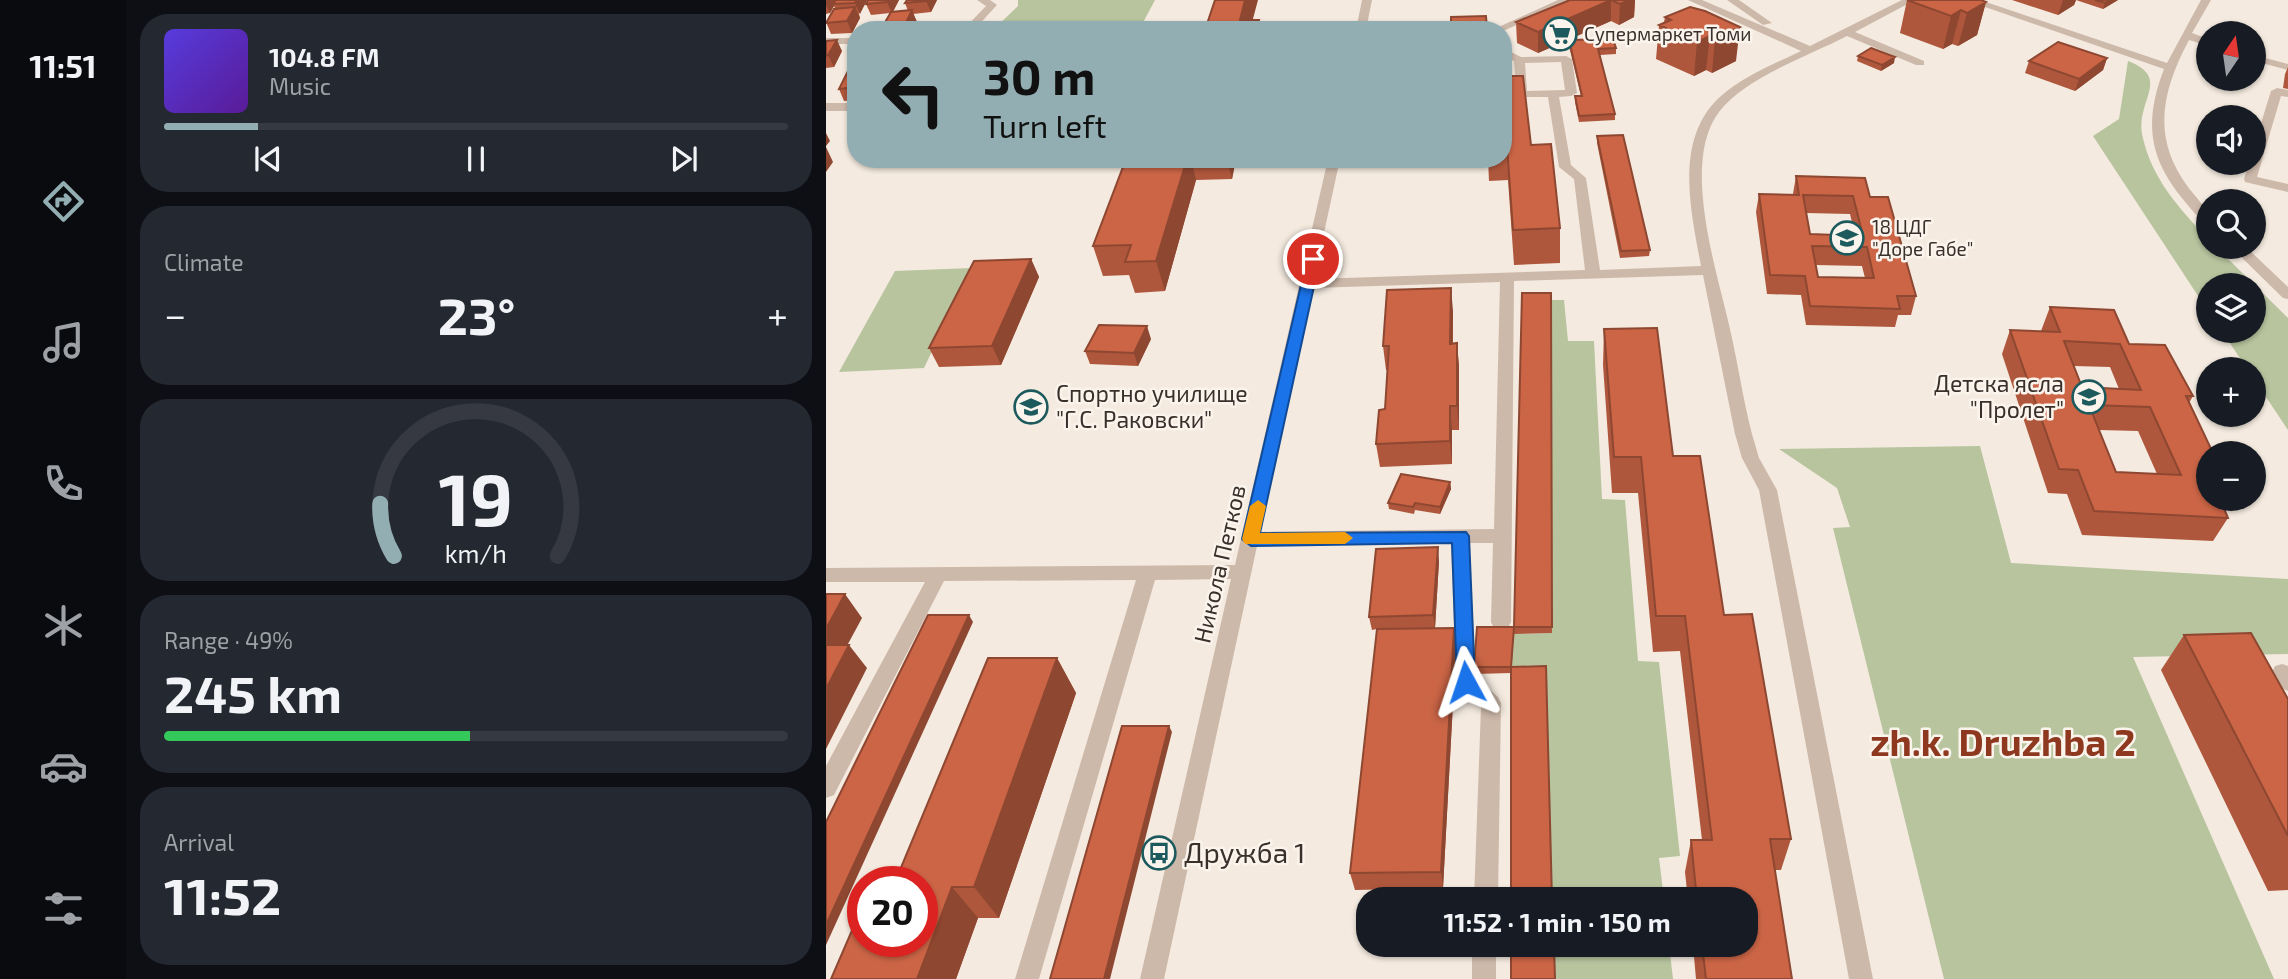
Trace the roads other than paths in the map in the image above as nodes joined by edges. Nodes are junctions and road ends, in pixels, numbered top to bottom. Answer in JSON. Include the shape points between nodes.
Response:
{"nodes":[{"id":1,"x":982,"y":0,"type":"edge"},
{"id":2,"x":1367,"y":0,"type":"edge"},
{"id":3,"x":1567,"y":0,"type":"edge"},
{"id":4,"x":1693,"y":0,"type":"edge"},
{"id":5,"x":1732,"y":0,"type":"edge"},
{"id":6,"x":1910,"y":0,"type":"edge"},
{"id":7,"x":1970,"y":0,"type":"edge"},
{"id":8,"x":2206,"y":0,"type":"edge"},
{"id":9,"x":977,"y":21,"type":"edge"},
{"id":10,"x":1363,"y":21,"type":"edge"},
{"id":11,"x":1512,"y":24,"type":"edge"},
{"id":12,"x":1846,"y":32,"type":"junction"},
{"id":13,"x":2186,"y":35,"type":"junction"},
{"id":14,"x":2196,"y":39,"type":"edge"},
{"id":15,"x":826,"y":41,"type":"edge"},
{"id":16,"x":847,"y":41,"type":"edge"},
{"id":17,"x":1809,"y":50,"type":"junction"},
{"id":18,"x":1512,"y":56,"type":"edge"},
{"id":19,"x":1519,"y":60,"type":"junction"},
{"id":20,"x":2266,"y":61,"type":"edge"},
{"id":21,"x":1920,"y":63,"type":"dead end"},
{"id":22,"x":2288,"y":67,"type":"edge"},
{"id":23,"x":2171,"y":68,"type":"junction"},
{"id":24,"x":1553,"y":94,"type":"junction"},
{"id":25,"x":2288,"y":94,"type":"edge"},
{"id":26,"x":826,"y":107,"type":"edge"},
{"id":27,"x":847,"y":107,"type":"edge"},
{"id":28,"x":1332,"y":168,"type":"edge"},
{"id":29,"x":2288,"y":188,"type":"edge"},
{"id":30,"x":2196,"y":207,"type":"edge"},
{"id":31,"x":2250,"y":259,"type":"edge"},
{"id":32,"x":1711,"y":270,"type":"junction"},
{"id":33,"x":1594,"y":274,"type":"junction"},
{"id":34,"x":1507,"y":277,"type":"junction"},
{"id":35,"x":1308,"y":284,"type":"junction"},
{"id":36,"x":2288,"y":295,"type":"edge"},
{"id":37,"x":1460,"y":536,"type":"junction"},
{"id":38,"x":1502,"y":536,"type":"junction"},
{"id":39,"x":1251,"y":539,"type":"junction"},
{"id":40,"x":1147,"y":572,"type":"junction"},
{"id":41,"x":1244,"y":572,"type":"junction"},
{"id":42,"x":938,"y":574,"type":"junction"},
{"id":43,"x":826,"y":575,"type":"edge"},
{"id":44,"x":1501,"y":622,"type":"dead end"},
{"id":45,"x":826,"y":788,"type":"edge"},
{"id":46,"x":1486,"y":887,"type":"edge"},
{"id":47,"x":1484,"y":957,"type":"edge"},
{"id":48,"x":1027,"y":979,"type":"edge"},
{"id":49,"x":1152,"y":979,"type":"edge"},
{"id":50,"x":1483,"y":979,"type":"edge"},
{"id":51,"x":1861,"y":979,"type":"edge"}],
"edges":[{"from":1,"to":9,"type":"street","via":[[992,5]]},
{"from":2,"to":10,"type":"street"},
{"from":3,"to":11,"type":"street"},
{"from":4,"to":17,"type":"street"},
{"from":5,"to":17,"type":"street"},
{"from":6,"to":12,"type":"street"},
{"from":7,"to":23,"type":"street"},
{"from":8,"to":13,"type":"street"},
{"from":12,"to":17,"type":"street"},
{"from":12,"to":21,"type":"street"},
{"from":13,"to":14,"type":"street"},
{"from":13,"to":23,"type":"street"},
{"from":15,"to":16,"type":"street"},
{"from":17,"to":32,"type":"street","via":[[1730,94],[1708,117],[1700,139],[1695,192]]},
{"from":18,"to":19,"type":"street"},
{"from":19,"to":24,"type":"street","via":[[1521,94]]},
{"from":19,"to":24,"type":"street","via":[[1566,59],[1571,93]]},
{"from":20,"to":22,"type":"street"},
{"from":23,"to":30,"type":"street","via":[[2157,132],[2167,165]]},
{"from":24,"to":33,"type":"street","via":[[1565,167],[1580,178]]},
{"from":25,"to":29,"type":"street","via":[[2277,91],[2250,179]]},
{"from":26,"to":27,"type":"street"},
{"from":28,"to":35,"type":"street","name":"Никола Петков"},
{"from":31,"to":36,"type":"street"},
{"from":32,"to":33,"type":"street"},
{"from":32,"to":51,"type":"street","via":[[1747,449],[1768,490]]},
{"from":33,"to":34,"type":"street"},
{"from":34,"to":35,"type":"street"},
{"from":34,"to":38,"type":"street"},
{"from":35,"to":39,"type":"street","name":"Никола Петков"},
{"from":37,"to":38,"type":"street"},
{"from":37,"to":39,"type":"street"},
{"from":37,"to":46,"type":"street","via":[[1466,682],[1491,703]]},
{"from":38,"to":44,"type":"street"},
{"from":39,"to":41,"type":"street","name":"Никола Петков"},
{"from":40,"to":41,"type":"street"},
{"from":40,"to":42,"type":"street"},
{"from":40,"to":48,"type":"street"},
{"from":41,"to":49,"type":"street","name":"Никола Петков"},
{"from":42,"to":43,"type":"street"},
{"from":42,"to":45,"type":"street"},
{"from":47,"to":50,"type":"street"}]}
